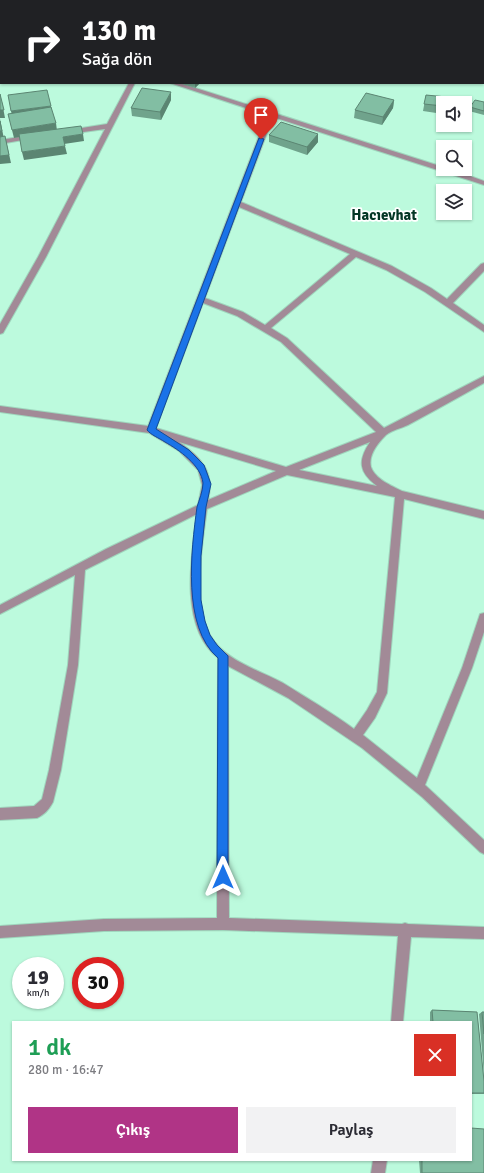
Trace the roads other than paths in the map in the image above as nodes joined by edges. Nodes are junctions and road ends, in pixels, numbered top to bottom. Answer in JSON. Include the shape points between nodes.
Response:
{"nodes":[{"id":1,"x":131,"y":84,"type":"edge"},
{"id":2,"x":176,"y":84,"type":"edge"},
{"id":3,"x":271,"y":113,"type":"junction"},
{"id":4,"x":110,"y":126,"type":"junction"},
{"id":5,"x":63,"y":133,"type":"edge"},
{"id":6,"x":39,"y":136,"type":"edge"},
{"id":7,"x":0,"y":142,"type":"edge"},
{"id":8,"x":436,"y":167,"type":"edge"},
{"id":9,"x":464,"y":176,"type":"edge"},
{"id":10,"x":484,"y":183,"type":"edge"},
{"id":11,"x":237,"y":203,"type":"junction"},
{"id":12,"x":356,"y":253,"type":"junction"},
{"id":13,"x":484,"y":266,"type":"edge"},
{"id":14,"x":201,"y":299,"type":"junction"},
{"id":15,"x":448,"y":303,"type":"junction"},
{"id":16,"x":266,"y":328,"type":"junction"},
{"id":17,"x":484,"y":329,"type":"edge"},
{"id":18,"x":0,"y":330,"type":"edge"},
{"id":19,"x":484,"y":379,"type":"edge"},
{"id":20,"x":0,"y":409,"type":"edge"},
{"id":21,"x":151,"y":430,"type":"junction"},
{"id":22,"x":382,"y":432,"type":"junction"},
{"id":23,"x":286,"y":470,"type":"junction"},
{"id":24,"x":400,"y":494,"type":"junction"},
{"id":25,"x":202,"y":507,"type":"junction"},
{"id":26,"x":484,"y":515,"type":"edge"},
{"id":27,"x":80,"y":568,"type":"junction"},
{"id":28,"x":0,"y":610,"type":"edge"},
{"id":29,"x":484,"y":617,"type":"edge"},
{"id":30,"x":223,"y":656,"type":"junction"},
{"id":31,"x":356,"y":736,"type":"junction"},
{"id":32,"x":419,"y":786,"type":"junction"},
{"id":33,"x":0,"y":814,"type":"edge"},
{"id":34,"x":484,"y":848,"type":"edge"},
{"id":35,"x":222,"y":924,"type":"junction"},
{"id":36,"x":405,"y":929,"type":"junction"},
{"id":37,"x":0,"y":932,"type":"edge"},
{"id":38,"x":484,"y":933,"type":"edge"},
{"id":39,"x":397,"y":1021,"type":"edge"},
{"id":40,"x":380,"y":1161,"type":"edge"},
{"id":41,"x":378,"y":1173,"type":"edge"}],
"edges":[{"from":1,"to":4,"type":"street"},
{"from":2,"to":3,"type":"street"},
{"from":3,"to":8,"type":"street"},
{"from":3,"to":11,"type":"street"},
{"from":4,"to":5,"type":"street"},
{"from":4,"to":18,"type":"street","via":[[42,257]]},
{"from":6,"to":7,"type":"street"},
{"from":9,"to":10,"type":"street"},
{"from":11,"to":12,"type":"street"},
{"from":11,"to":14,"type":"street"},
{"from":12,"to":15,"type":"street","via":[[390,268]]},
{"from":12,"to":16,"type":"street"},
{"from":13,"to":15,"type":"street"},
{"from":14,"to":16,"type":"street","via":[[240,314]]},
{"from":14,"to":21,"type":"street"},
{"from":15,"to":17,"type":"street"},
{"from":16,"to":22,"type":"street","via":[[301,354]]},
{"from":19,"to":22,"type":"street","via":[[402,424]]},
{"from":20,"to":21,"type":"street"},
{"from":21,"to":23,"type":"street"},
{"from":21,"to":25,"type":"street","via":[[177,445],[201,468],[207,484]]},
{"from":22,"to":23,"type":"street"},
{"from":22,"to":24,"type":"street","via":[[371,444],[365,456],[366,467],[372,478],[383,487]]},
{"from":23,"to":24,"type":"street"},
{"from":23,"to":25,"type":"street"},
{"from":24,"to":26,"type":"street"},
{"from":24,"to":31,"type":"street","via":[[382,693],[372,714]]},
{"from":25,"to":27,"type":"street"},
{"from":25,"to":30,"type":"street","via":[[197,556],[197,600],[200,621],[206,637],[213,648]]},
{"from":27,"to":28,"type":"street"},
{"from":27,"to":33,"type":"street","via":[[73,665],[47,802],[37,812]]},
{"from":29,"to":32,"type":"street","via":[[467,668]]},
{"from":30,"to":31,"type":"street","via":[[286,691]]},
{"from":30,"to":35,"type":"street"},
{"from":31,"to":32,"type":"street"},
{"from":32,"to":34,"type":"street"},
{"from":35,"to":36,"type":"street"},
{"from":35,"to":37,"type":"street","via":[[104,925]]},
{"from":36,"to":38,"type":"street"},
{"from":36,"to":39,"type":"street"},
{"from":40,"to":41,"type":"street"}]}
